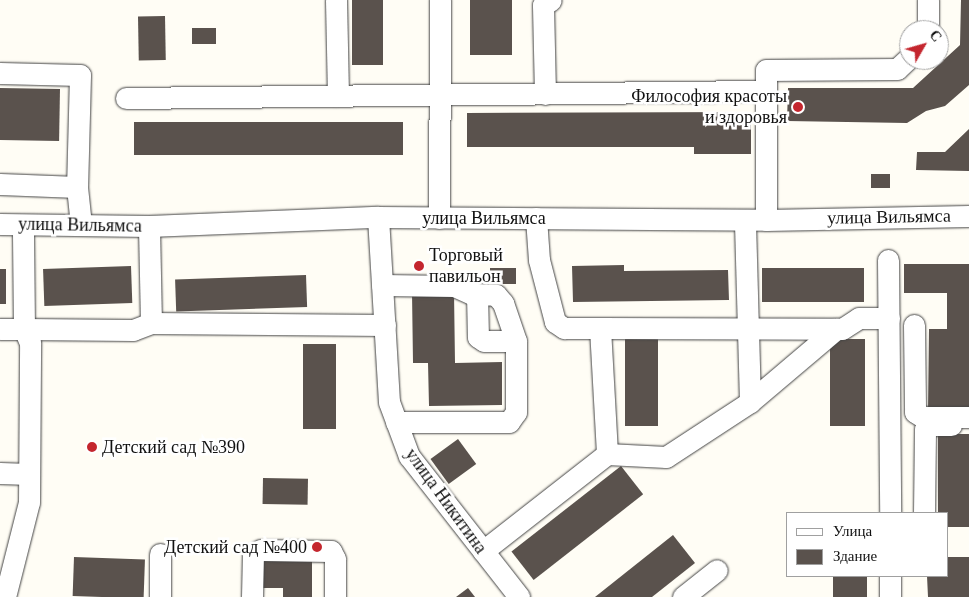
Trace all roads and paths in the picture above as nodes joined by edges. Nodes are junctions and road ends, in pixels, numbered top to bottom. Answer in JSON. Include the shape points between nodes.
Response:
{"nodes":[{"id":1,"x":336,"y":0,"type":"edge"},
{"id":2,"x":440,"y":0,"type":"edge"},
{"id":3,"x":551,"y":0,"type":"edge"},
{"id":4,"x":928,"y":0,"type":"edge"},
{"id":5,"x":928,"y":20,"type":"edge"},
{"id":6,"x":899,"y":67,"type":"edge"},
{"id":7,"x":0,"y":73,"type":"edge"},
{"id":8,"x":766,"y":91,"type":"junction"},
{"id":9,"x":545,"y":94,"type":"junction"},
{"id":10,"x":439,"y":95,"type":"junction"},
{"id":11,"x":338,"y":96,"type":"junction"},
{"id":12,"x":126,"y":98,"type":"dead end"},
{"id":13,"x":0,"y":184,"type":"edge"},
{"id":14,"x":77,"y":187,"type":"junction"},
{"id":15,"x":969,"y":216,"type":"edge"},
{"id":16,"x":378,"y":217,"type":"junction"},
{"id":17,"x":439,"y":218,"type":"junction"},
{"id":18,"x":536,"y":218,"type":"junction"},
{"id":19,"x":745,"y":220,"type":"junction"},
{"id":20,"x":766,"y":220,"type":"junction"},
{"id":21,"x":0,"y":224,"type":"edge"},
{"id":22,"x":23,"y":225,"type":"junction"},
{"id":23,"x":81,"y":225,"type":"junction"},
{"id":24,"x":149,"y":226,"type":"junction"},
{"id":25,"x":888,"y":260,"type":"dead end"},
{"id":26,"x":382,"y":285,"type":"junction"},
{"id":27,"x":477,"y":294,"type":"junction"},
{"id":28,"x":889,"y":318,"type":"junction"},
{"id":29,"x":151,"y":323,"type":"junction"},
{"id":30,"x":384,"y":325,"type":"junction"},
{"id":31,"x":914,"y":325,"type":"dead end"},
{"id":32,"x":600,"y":328,"type":"junction"},
{"id":33,"x":0,"y":329,"type":"edge"},
{"id":34,"x":748,"y":329,"type":"junction"},
{"id":35,"x":836,"y":329,"type":"junction"},
{"id":36,"x":24,"y":330,"type":"junction"},
{"id":37,"x":516,"y":341,"type":"junction"},
{"id":38,"x":750,"y":402,"type":"junction"},
{"id":39,"x":969,"y":417,"type":"edge"},
{"id":40,"x":396,"y":422,"type":"junction"},
{"id":41,"x":969,"y":425,"type":"edge"},
{"id":42,"x":607,"y":454,"type":"junction"},
{"id":43,"x":0,"y":474,"type":"edge"},
{"id":44,"x":29,"y":474,"type":"junction"},
{"id":45,"x":890,"y":512,"type":"edge"},
{"id":46,"x":924,"y":512,"type":"edge"},
{"id":47,"x":483,"y":551,"type":"junction"},
{"id":48,"x":160,"y":554,"type":"dead end"},
{"id":49,"x":717,"y":570,"type":"dead end"},
{"id":50,"x":890,"y":577,"type":"edge"},
{"id":51,"x":516,"y":596,"type":"edge"},
{"id":52,"x":5,"y":597,"type":"edge"},
{"id":53,"x":160,"y":597,"type":"edge"},
{"id":54,"x":252,"y":597,"type":"edge"},
{"id":55,"x":335,"y":597,"type":"edge"},
{"id":56,"x":683,"y":597,"type":"edge"},
{"id":57,"x":890,"y":597,"type":"edge"}],
"edges":[{"from":1,"to":11,"type":"street"},
{"from":2,"to":10,"type":"street"},
{"from":3,"to":9,"type":"street","via":[[543,5]]},
{"from":4,"to":5,"type":"street"},
{"from":6,"to":8,"type":"street","via":[[766,70]]},
{"from":7,"to":14,"type":"street","via":[[80,75]]},
{"from":8,"to":9,"type":"street"},
{"from":8,"to":20,"type":"street"},
{"from":9,"to":10,"type":"street"},
{"from":10,"to":11,"type":"street"},
{"from":10,"to":17,"type":"street"},
{"from":11,"to":12,"type":"street"},
{"from":13,"to":14,"type":"street"},
{"from":14,"to":23,"type":"street"},
{"from":15,"to":20,"type":"street","name":"улица Вильямса"},
{"from":16,"to":17,"type":"street","name":"улица Вильямса"},
{"from":16,"to":24,"type":"street","name":"улица Вильямса"},
{"from":16,"to":26,"type":"street","name":"улица Никитина"},
{"from":17,"to":18,"type":"street","name":"улица Вильямса"},
{"from":18,"to":19,"type":"street","name":"улица Вильямса"},
{"from":18,"to":32,"type":"street","via":[[539,260],[555,322],[564,328]]},
{"from":19,"to":20,"type":"street","name":"улица Вильямса"},
{"from":19,"to":34,"type":"street"},
{"from":21,"to":22,"type":"street","name":"улица Вильямса"},
{"from":22,"to":23,"type":"street","name":"улица Вильямса"},
{"from":22,"to":36,"type":"street"},
{"from":23,"to":24,"type":"street","name":"улица Вильямса"},
{"from":24,"to":29,"type":"street"},
{"from":25,"to":28,"type":"street"},
{"from":26,"to":27,"type":"street","via":[[454,286]]},
{"from":26,"to":30,"type":"street","name":"улица Никитина"},
{"from":27,"to":37,"type":"street","via":[[501,298]]},
{"from":27,"to":37,"type":"street","via":[[478,338],[484,341]]},
{"from":28,"to":35,"type":"street","via":[[859,318],[847,328]]},
{"from":28,"to":45,"type":"street"},
{"from":29,"to":30,"type":"street"},
{"from":29,"to":36,"type":"street","via":[[133,330]]},
{"from":30,"to":40,"type":"street","name":"улица Никитина","via":[[389,402]]},
{"from":31,"to":39,"type":"street","via":[[915,412],[923,417]]},
{"from":32,"to":34,"type":"street"},
{"from":32,"to":42,"type":"street"},
{"from":33,"to":36,"type":"street"},
{"from":34,"to":35,"type":"street"},
{"from":34,"to":38,"type":"street"},
{"from":35,"to":38,"type":"street"},
{"from":36,"to":44,"type":"street","via":[[30,343]]},
{"from":37,"to":40,"type":"street","via":[[516,412],[509,422]]},
{"from":38,"to":42,"type":"street","via":[[666,456]]},
{"from":40,"to":47,"type":"street","name":"улица Никитина","via":[[409,456]]},
{"from":41,"to":46,"type":"street","via":[[933,425],[926,429]]},
{"from":42,"to":47,"type":"street"},
{"from":43,"to":44,"type":"street"},
{"from":44,"to":52,"type":"street","via":[[29,502]]},
{"from":47,"to":51,"type":"street","name":"улица Никитина"},
{"from":48,"to":53,"type":"street"},
{"from":49,"to":56,"type":"street"},
{"from":50,"to":57,"type":"street"},
{"from":54,"to":55,"type":"street","via":[[253,554],[270,550],[331,551],[335,559]]}]}
